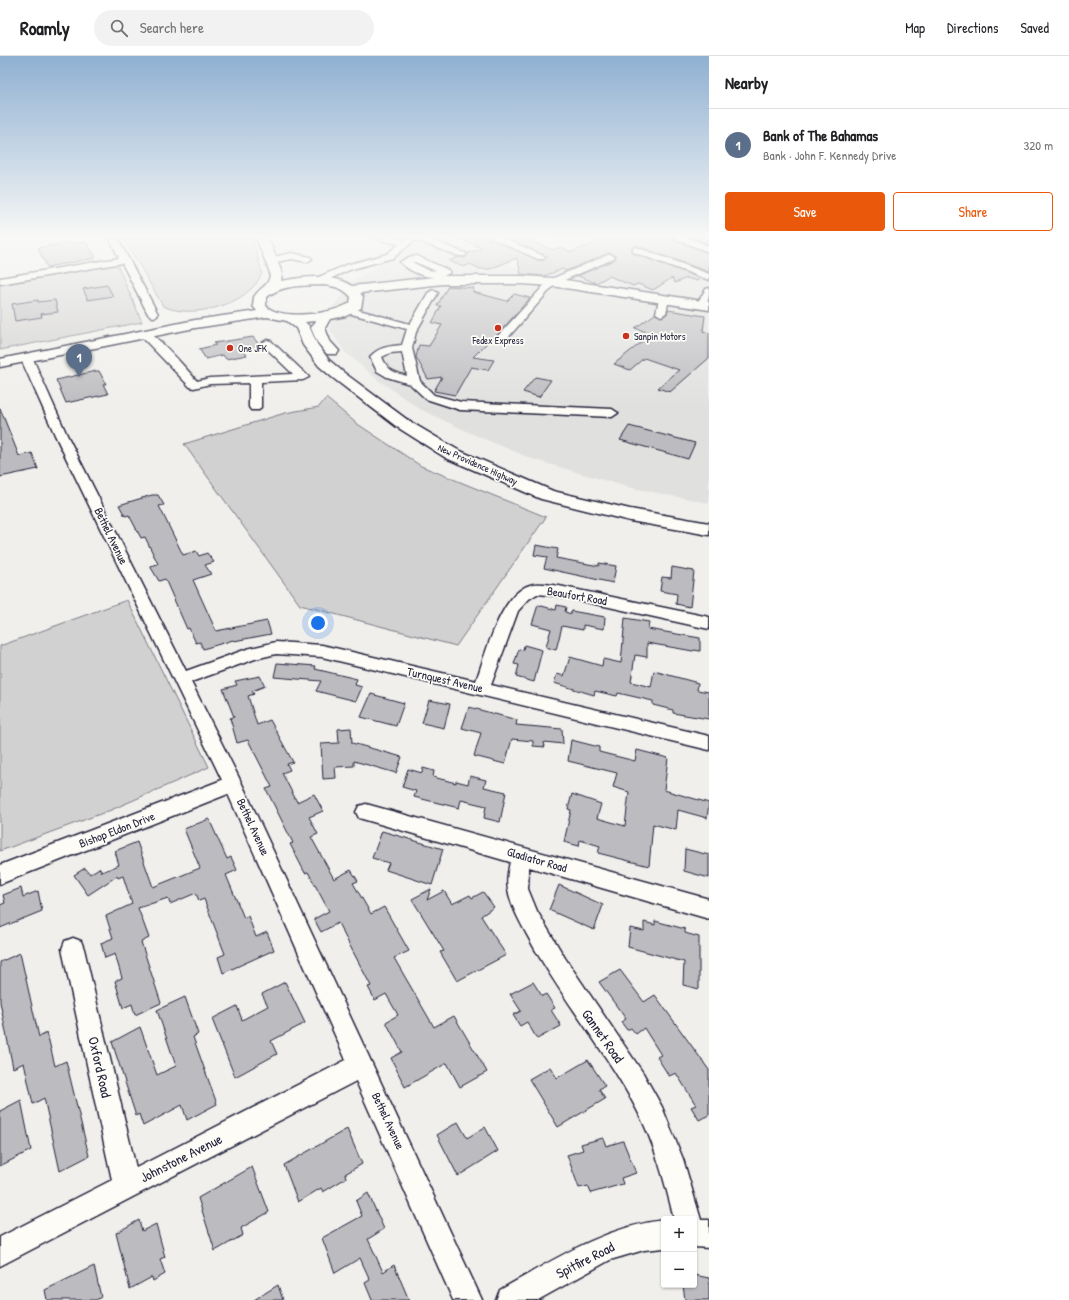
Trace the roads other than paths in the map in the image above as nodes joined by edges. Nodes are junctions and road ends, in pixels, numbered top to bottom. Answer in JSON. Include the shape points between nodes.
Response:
{"nodes":[{"id":1,"x":143,"y":293,"type":"edge"},
{"id":2,"x":265,"y":293,"type":"edge"},
{"id":3,"x":343,"y":293,"type":"edge"},
{"id":4,"x":349,"y":293,"type":"edge"},
{"id":5,"x":364,"y":293,"type":"edge"},
{"id":6,"x":382,"y":293,"type":"edge"},
{"id":7,"x":542,"y":293,"type":"edge"},
{"id":8,"x":625,"y":293,"type":"edge"},
{"id":9,"x":708,"y":293,"type":"edge"},
{"id":10,"x":416,"y":295,"type":"dead end"},
{"id":11,"x":350,"y":296,"type":"junction"},
{"id":12,"x":664,"y":299,"type":"junction"},
{"id":13,"x":259,"y":300,"type":"junction"},
{"id":14,"x":705,"y":306,"type":"edge"},
{"id":15,"x":269,"y":313,"type":"junction"},
{"id":16,"x":661,"y":313,"type":"dead end"},
{"id":17,"x":153,"y":314,"type":"dead end"},
{"id":18,"x":326,"y":316,"type":"junction"},
{"id":19,"x":292,"y":319,"type":"junction"},
{"id":20,"x":219,"y":320,"type":"junction"},
{"id":21,"x":414,"y":328,"type":"junction"},
{"id":22,"x":145,"y":334,"type":"junction"},
{"id":23,"x":501,"y":339,"type":"dead end"},
{"id":24,"x":267,"y":342,"type":"dead end"},
{"id":25,"x":407,"y":348,"type":"junction"},
{"id":26,"x":0,"y":357,"type":"edge"},
{"id":27,"x":27,"y":359,"type":"junction"},
{"id":28,"x":0,"y":363,"type":"edge"},
{"id":29,"x":324,"y":363,"type":"junction"},
{"id":30,"x":255,"y":379,"type":"junction"},
{"id":31,"x":414,"y":382,"type":"junction"},
{"id":32,"x":255,"y":407,"type":"dead end"},
{"id":33,"x":612,"y":413,"type":"dead end"},
{"id":34,"x":709,"y":518,"type":"edge"},
{"id":35,"x":709,"y":529,"type":"edge"},
{"id":36,"x":709,"y":623,"type":"edge"},
{"id":37,"x":181,"y":679,"type":"junction"},
{"id":38,"x":481,"y":689,"type":"junction"},
{"id":39,"x":709,"y":744,"type":"edge"},
{"id":40,"x":233,"y":784,"type":"junction"},
{"id":41,"x":366,"y":812,"type":"dead end"},
{"id":42,"x":522,"y":856,"type":"junction"},
{"id":43,"x":0,"y":875,"type":"edge"},
{"id":44,"x":709,"y":909,"type":"edge"},
{"id":45,"x":73,"y":949,"type":"dead end"},
{"id":46,"x":362,"y":1065,"type":"junction"},
{"id":47,"x":126,"y":1186,"type":"junction"},
{"id":48,"x":687,"y":1216,"type":"edge"},
{"id":49,"x":697,"y":1233,"type":"edge"},
{"id":50,"x":661,"y":1234,"type":"edge"},
{"id":51,"x":709,"y":1234,"type":"edge"},
{"id":52,"x":0,"y":1252,"type":"edge"},
{"id":53,"x":468,"y":1300,"type":"edge"},
{"id":54,"x":510,"y":1300,"type":"edge"}],
"edges":[{"from":1,"to":17,"type":"street"},
{"from":2,"to":13,"type":"main road"},
{"from":3,"to":11,"type":"main road"},
{"from":4,"to":11,"type":"street"},
{"from":5,"to":11,"type":"main road"},
{"from":6,"to":11,"type":"main road","via":[[364,297]]},
{"from":7,"to":23,"type":"street"},
{"from":8,"to":12,"type":"main road"},
{"from":9,"to":14,"type":"street"},
{"from":10,"to":21,"type":"street","via":[[432,295]]},
{"from":11,"to":18,"type":"main road"},
{"from":11,"to":21,"type":"street"},
{"from":12,"to":14,"type":"main road"},
{"from":12,"to":16,"type":"street"},
{"from":13,"to":15,"type":"main road"},
{"from":13,"to":26,"type":"main road","via":[[239,308]]},
{"from":15,"to":19,"type":"main road"},
{"from":15,"to":20,"type":"main road"},
{"from":18,"to":19,"type":"main road"},
{"from":18,"to":34,"type":"main road","name":"New Providence Highway","via":[[318,328],[324,342],[332,351],[383,393],[462,444],[561,484],[644,506]]},
{"from":19,"to":29,"type":"main road","name":"New Providence Highway","via":[[302,326],[310,345]]},
{"from":20,"to":22,"type":"main road"},
{"from":20,"to":29,"type":"main road","via":[[261,320],[286,326],[295,333],[302,346],[312,356]]},
{"from":21,"to":25,"type":"street"},
{"from":22,"to":27,"type":"main road"},
{"from":22,"to":30,"type":"street","via":[[162,348],[194,385],[210,381]]},
{"from":24,"to":30,"type":"street","via":[[303,377]]},
{"from":25,"to":31,"type":"street"},
{"from":25,"to":31,"type":"street","via":[[388,350],[376,357],[381,369]]},
{"from":27,"to":28,"type":"main road"},
{"from":27,"to":37,"type":"street","name":"Bethel Avenue","via":[[61,435]]},
{"from":29,"to":35,"type":"main road","name":"New Providence Highway","via":[[427,440],[480,467],[553,496],[630,515]]},
{"from":30,"to":32,"type":"street"},
{"from":31,"to":33,"type":"street","via":[[430,397],[460,406]]},
{"from":36,"to":38,"type":"street","name":"Beaufort Road","via":[[559,591],[535,589],[524,595],[511,609]]},
{"from":37,"to":38,"type":"street","name":"Turnquest Avenue","via":[[253,654],[276,648],[292,648],[322,652]]},
{"from":37,"to":40,"type":"street","name":"Bethel Avenue"},
{"from":38,"to":39,"type":"street","name":"Turnquest Avenue"},
{"from":40,"to":43,"type":"street","name":"Bishop Eldon Drive"},
{"from":40,"to":46,"type":"street","name":"Bethel Avenue"},
{"from":41,"to":42,"type":"street","name":"Gladiator Road"},
{"from":42,"to":44,"type":"street","name":"Gladiator Road"},
{"from":42,"to":48,"type":"street","name":"Gannet Road","via":[[518,870],[518,887],[523,908],[566,982],[634,1080],[668,1149]]},
{"from":45,"to":47,"type":"street","name":"Oxford Road"},
{"from":46,"to":47,"type":"street","name":"Johnstone Avenue"},
{"from":46,"to":53,"type":"street","name":"Bethel Avenue"},
{"from":47,"to":52,"type":"street","name":"Johnstone Avenue"},
{"from":49,"to":51,"type":"street"},
{"from":50,"to":54,"type":"street","name":"Spitfire Road","via":[[649,1234],[605,1248]]}]}
